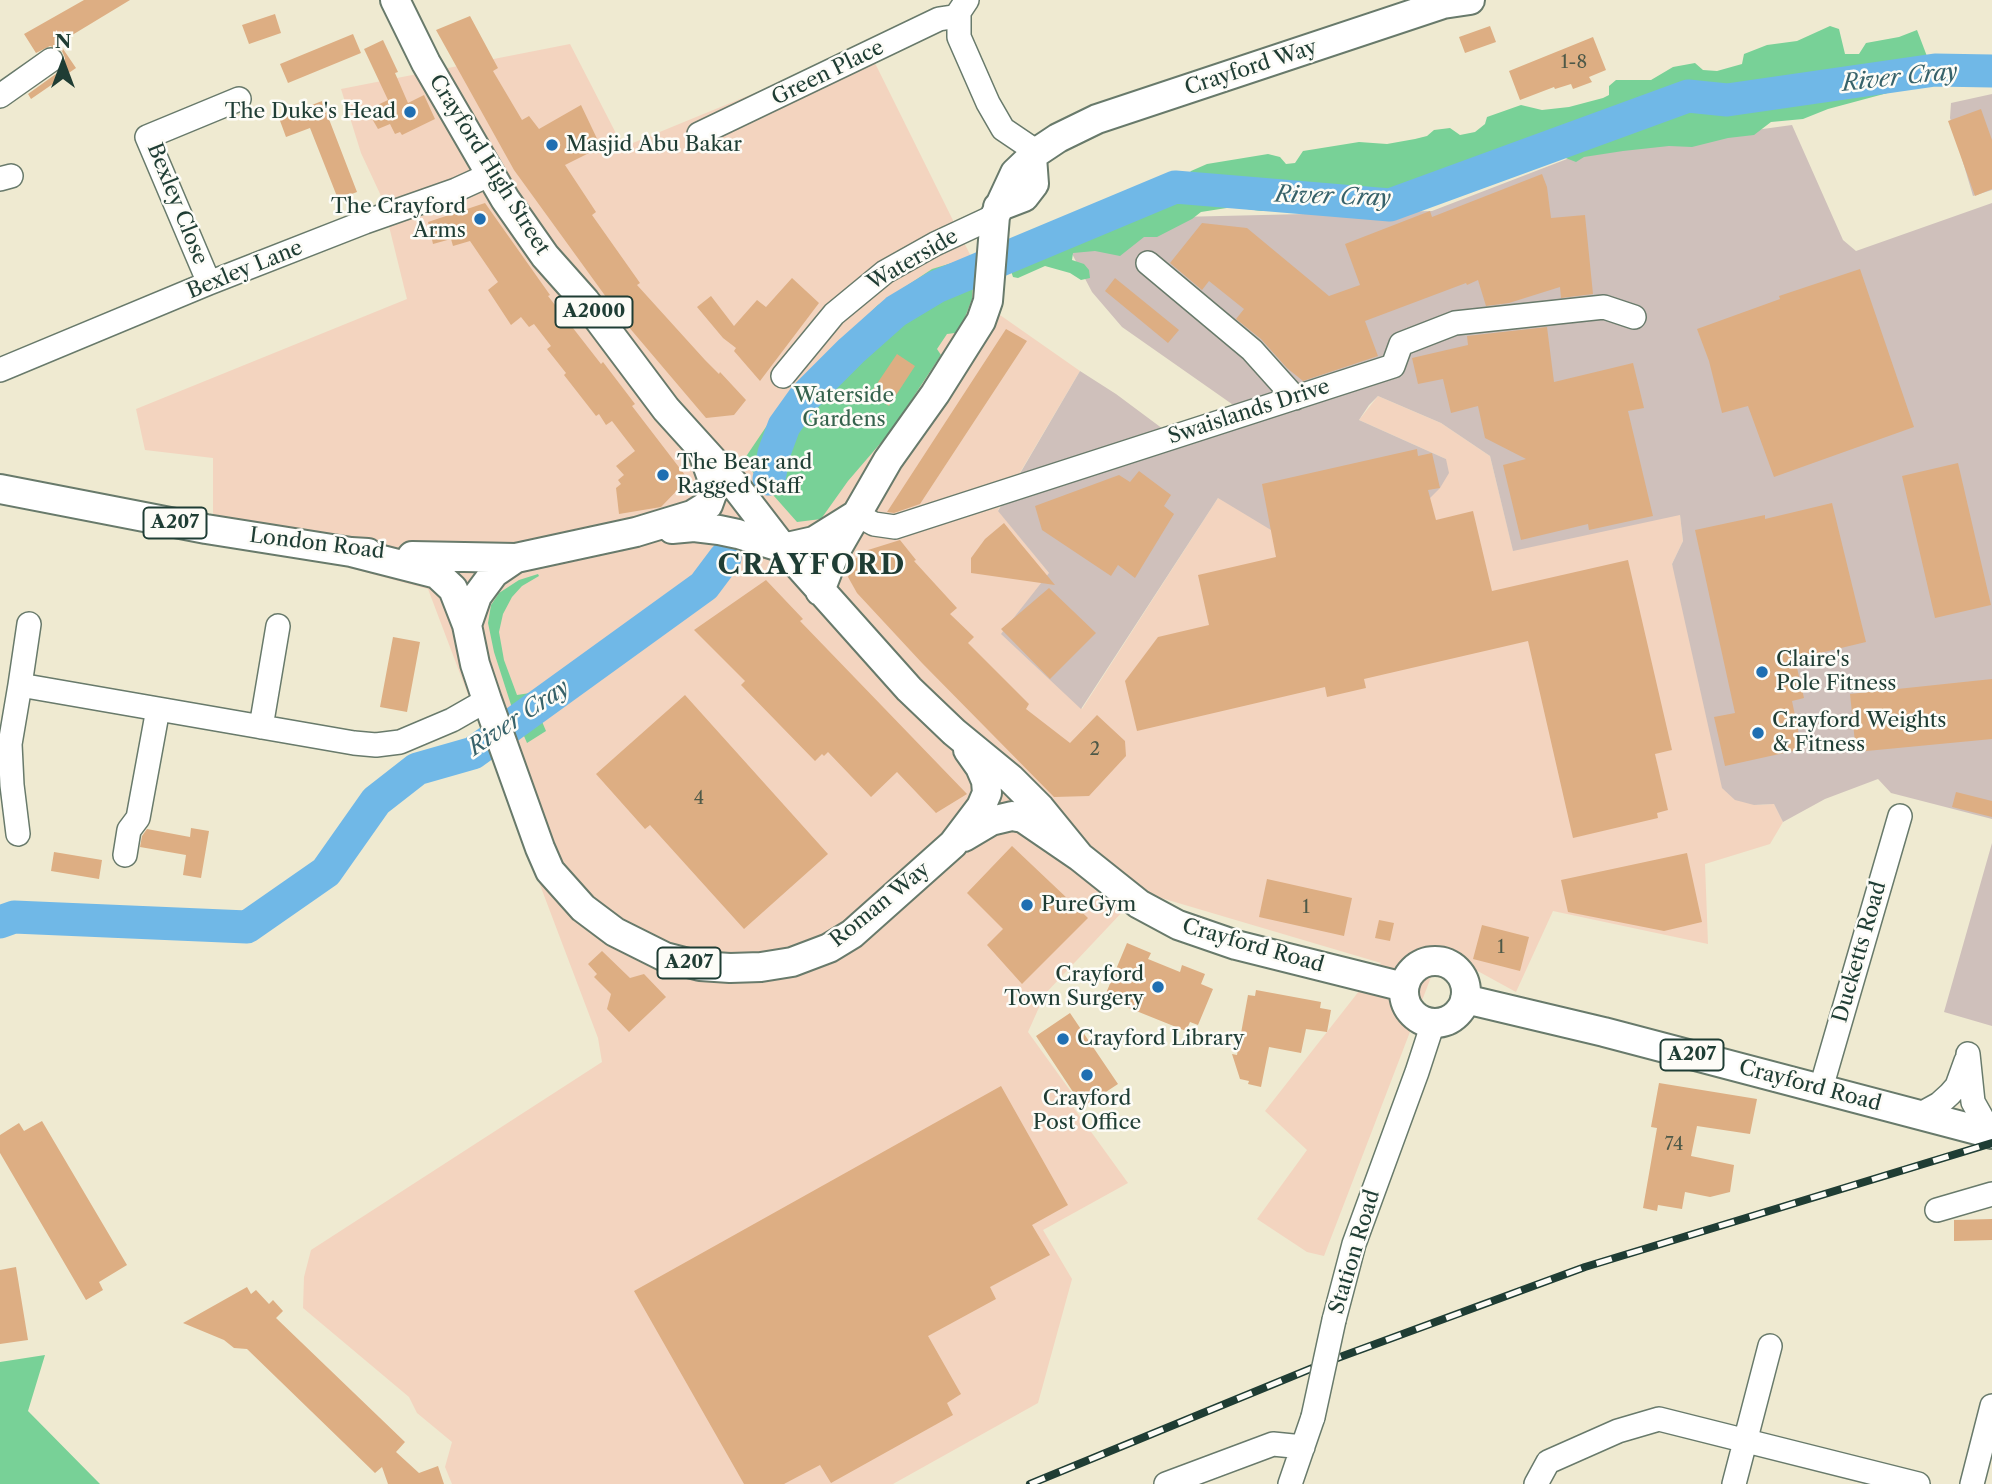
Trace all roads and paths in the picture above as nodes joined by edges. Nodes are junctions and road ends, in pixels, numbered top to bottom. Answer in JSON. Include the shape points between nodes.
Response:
{"nodes":[{"id":1,"x":395,"y":0,"type":"edge"},
{"id":2,"x":1471,"y":0,"type":"edge"},
{"id":3,"x":963,"y":8,"type":"edge"},
{"id":4,"x":51,"y":60,"type":"dead end"},
{"id":5,"x":0,"y":96,"type":"edge"},
{"id":6,"x":239,"y":99,"type":"dead end"},
{"id":7,"x":699,"y":134,"type":"dead end"},
{"id":8,"x":1035,"y":155,"type":"junction"},
{"id":9,"x":491,"y":174,"type":"junction"},
{"id":10,"x":996,"y":211,"type":"junction"},
{"id":11,"x":1148,"y":263,"type":"dead end"},
{"id":12,"x":209,"y":283,"type":"junction"},
{"id":13,"x":1634,"y":317,"type":"dead end"},
{"id":14,"x":0,"y":370,"type":"edge"},
{"id":15,"x":783,"y":376,"type":"dead end"},
{"id":16,"x":1295,"y":398,"type":"junction"},
{"id":17,"x":701,"y":447,"type":"junction"},
{"id":18,"x":0,"y":489,"type":"edge"},
{"id":19,"x":856,"y":514,"type":"junction"},
{"id":20,"x":636,"y":532,"type":"junction"},
{"id":21,"x":783,"y":548,"type":"junction"},
{"id":22,"x":351,"y":552,"type":"junction"},
{"id":23,"x":516,"y":558,"type":"junction"},
{"id":24,"x":820,"y":591,"type":"junction"},
{"id":25,"x":29,"y":624,"type":"dead end"},
{"id":26,"x":467,"y":625,"type":"junction"},
{"id":27,"x":278,"y":626,"type":"dead end"},
{"id":28,"x":20,"y":685,"type":"junction"},
{"id":29,"x":489,"y":705,"type":"junction"},
{"id":30,"x":158,"y":709,"type":"junction"},
{"id":31,"x":261,"y":727,"type":"junction"},
{"id":32,"x":954,"y":732,"type":"junction"},
{"id":33,"x":987,"y":793,"type":"joint"},
{"id":34,"x":1012,"y":816,"type":"joint"},
{"id":35,"x":1900,"y":816,"type":"dead end"},
{"id":36,"x":18,"y":834,"type":"dead end"},
{"id":37,"x":953,"y":844,"type":"junction"},
{"id":38,"x":125,"y":855,"type":"dead end"},
{"id":39,"x":1080,"y":857,"type":"junction"},
{"id":40,"x":1404,"y":987,"type":"junction"},
{"id":41,"x":1465,"y":999,"type":"junction"},
{"id":42,"x":1433,"y":1023,"type":"junction"},
{"id":43,"x":1821,"y":1088,"type":"junction"},
{"id":44,"x":1919,"y":1115,"type":"junction"},
{"id":45,"x":1992,"y":1134,"type":"edge"},
{"id":46,"x":1992,"y":1194,"type":"edge"},
{"id":47,"x":1937,"y":1210,"type":"dead end"},
{"id":48,"x":1770,"y":1346,"type":"dead end"},
{"id":49,"x":1992,"y":1406,"type":"edge"},
{"id":50,"x":1745,"y":1439,"type":"junction"},
{"id":51,"x":1303,"y":1447,"type":"junction"},
{"id":52,"x":1166,"y":1484,"type":"edge"},
{"id":53,"x":1290,"y":1484,"type":"edge"},
{"id":54,"x":1536,"y":1484,"type":"edge"},
{"id":55,"x":1734,"y":1484,"type":"edge"},
{"id":56,"x":1918,"y":1484,"type":"edge"},
{"id":57,"x":1972,"y":1484,"type":"edge"}],
"edges":[{"from":1,"to":9,"type":"main road","name":"Crayford High Street","number":"A2000"},
{"from":2,"to":8,"type":"main road","name":"Crayford Way","via":[[1443,4],[1097,119]]},
{"from":3,"to":7,"type":"street","name":"Green Place"},
{"from":3,"to":8,"type":"street","via":[[960,39],[988,103],[1003,129]]},
{"from":4,"to":5,"type":"street"},
{"from":6,"to":12,"type":"street","name":"Bexley Close","via":[[147,137]]},
{"from":8,"to":10,"type":"main road","name":"Crayford Way","via":[[1015,173]]},
{"from":9,"to":12,"type":"street","name":"Bexley Lane"},
{"from":9,"to":17,"type":"main road","name":"Crayford High Street","number":"A2000","via":[[545,256]]},
{"from":10,"to":15,"type":"street","name":"Waterside","via":[[885,272],[834,314]]},
{"from":10,"to":19,"type":"main road","name":"Crayford Way","via":[[988,301],[981,321]]},
{"from":11,"to":16,"type":"street","via":[[1252,350]]},
{"from":12,"to":14,"type":"street","name":"Bexley Lane"},
{"from":13,"to":16,"type":"street","name":"Swaislands Drive","via":[[1604,307],[1455,323],[1401,344],[1393,366]]},
{"from":16,"to":19,"type":"street","name":"Swaislands Drive","via":[[895,527],[874,524]]},
{"from":17,"to":20,"type":"main road","name":"London Road","number":"A207","via":[[712,478],[708,505],[692,515]]},
{"from":17,"to":21,"type":"main road","name":"Crayford High Street"},
{"from":18,"to":22,"type":"main road","name":"London Road","number":"A207"},
{"from":19,"to":21,"type":"main road","name":"Crayford Way","via":[[814,541]]},
{"from":19,"to":24,"type":"main road","name":"Crayford Way"},
{"from":20,"to":21,"type":"main road","name":"London Road","number":"A207","via":[[694,527]]},
{"from":20,"to":23,"type":"main road","name":"London Road","number":"A207"},
{"from":21,"to":24,"type":"main road","name":"Crayford Road","number":"A207"},
{"from":22,"to":23,"type":"main road","name":"London Road","number":"A207"},
{"from":22,"to":26,"type":"main road","name":"Roman Way","number":"A207","via":[[438,574],[453,589]]},
{"from":23,"to":26,"type":"main road","number":"A207","via":[[494,573],[477,596]]},
{"from":24,"to":32,"type":"main road","name":"Crayford Road","number":"A207"},
{"from":25,"to":28,"type":"street"},
{"from":26,"to":29,"type":"main road","name":"Roman Way","number":"A207"},
{"from":27,"to":31,"type":"street"},
{"from":28,"to":30,"type":"street"},
{"from":28,"to":36,"type":"street","via":[[10,744]]},
{"from":29,"to":31,"type":"street","via":[[400,742],[376,745]]},
{"from":29,"to":37,"type":"main road","name":"Roman Way","number":"A207","via":[[550,871],[583,908],[615,932],[665,957],[700,966],[761,967],[792,962],[829,948]]},
{"from":30,"to":31,"type":"street"},
{"from":30,"to":38,"type":"street","via":[[138,818],[129,830]]},
{"from":32,"to":33,"type":"main road","name":"Crayford Road","number":"A207","via":[[980,767]]},
{"from":32,"to":39,"type":"main road","name":"Crayford Road","number":"A207","via":[[1040,808]]},
{"from":33,"to":37,"type":"main road","name":"Roman Way","number":"A207"},
{"from":34,"to":37,"type":"main road","name":"Roman Way","number":"A207","via":[[991,821]]},
{"from":34,"to":39,"type":"main road","name":"Crayford Road","number":"A207","via":[[1023,818]]},
{"from":35,"to":43,"type":"street","name":"Ducketts Road"},
{"from":39,"to":40,"type":"main road","name":"Crayford Road","number":"A207","via":[[1132,900],[1178,925]]},
{"from":40,"to":41,"type":"main road","via":[[1417,967],[1441,962],[1461,976]]},
{"from":40,"to":42,"type":"main road","via":[[1410,1012]]},
{"from":41,"to":42,"type":"main road","via":[[1454,1017]]},
{"from":41,"to":43,"type":"main road","name":"Crayford Road","number":"A207"},
{"from":42,"to":51,"type":"street","name":"Station Road","bridge":true,"via":[[1354,1244]]},
{"from":43,"to":44,"type":"main road","name":"Crayford Road","number":"A207"},
{"from":44,"to":45,"type":"main road","name":"Crayford Road","number":"A207"},
{"from":44,"to":45,"type":"street","via":[[1957,1086],[1968,1055],[1973,1102]]},
{"from":46,"to":47,"type":"street"},
{"from":48,"to":50,"type":"street"},
{"from":49,"to":57,"type":"street"},
{"from":50,"to":54,"type":"street","via":[[1659,1419],[1618,1431],[1548,1462]]},
{"from":50,"to":55,"type":"street"},
{"from":50,"to":56,"type":"street"},
{"from":51,"to":52,"type":"street","via":[[1273,1444]]},
{"from":51,"to":53,"type":"street","name":"Station Road"}]}
